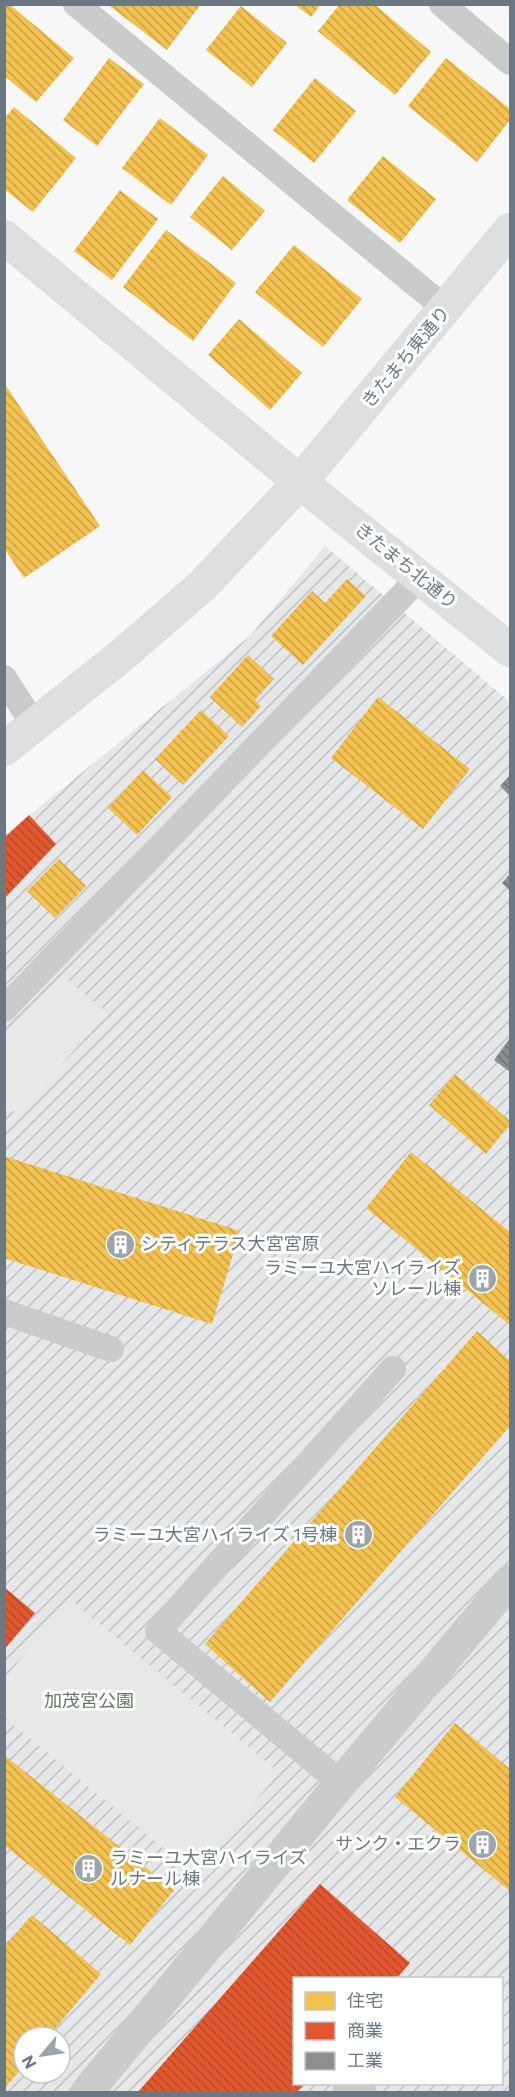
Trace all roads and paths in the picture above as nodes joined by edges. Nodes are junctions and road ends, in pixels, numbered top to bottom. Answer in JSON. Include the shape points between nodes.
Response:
{"nodes":[{"id":1,"x":76,"y":4,"type":"edge"},
{"id":2,"x":442,"y":4,"type":"edge"},
{"id":3,"x":510,"y":62,"type":"edge"},
{"id":4,"x":510,"y":230,"type":"edge"},
{"id":5,"x":4,"y":237,"type":"edge"},
{"id":6,"x":446,"y":309,"type":"junction"},
{"id":7,"x":300,"y":482,"type":"junction"},
{"id":8,"x":420,"y":576,"type":"junction"},
{"id":9,"x":510,"y":650,"type":"edge"},
{"id":10,"x":4,"y":678,"type":"edge"},
{"id":11,"x":34,"y":725,"type":"junction"},
{"id":12,"x":4,"y":749,"type":"edge"},
{"id":13,"x":4,"y":1009,"type":"edge"},
{"id":14,"x":4,"y":1312,"type":"edge"},
{"id":15,"x":111,"y":1349,"type":"dead end"},
{"id":16,"x":393,"y":1369,"type":"dead end"},
{"id":17,"x":510,"y":1581,"type":"edge"},
{"id":18,"x":341,"y":1783,"type":"junction"},
{"id":19,"x":87,"y":2092,"type":"edge"},
{"id":20,"x":349,"y":2092,"type":"edge"},
{"id":21,"x":360,"y":2092,"type":"edge"}],
"edges":[{"from":1,"to":6,"type":"lane"},
{"from":2,"to":3,"type":"lane"},
{"from":4,"to":6,"type":"street","name":"きたまち東通り"},
{"from":5,"to":7,"type":"street","name":"きたまち北通り"},
{"from":6,"to":7,"type":"street","name":"きたまち東通り"},
{"from":7,"to":8,"type":"street","name":"きたまち北通り"},
{"from":7,"to":11,"type":"street","name":"きたまち東通り","via":[[203,585]]},
{"from":8,"to":9,"type":"street","name":"きたまち北通り"},
{"from":8,"to":13,"type":"lane"},
{"from":10,"to":11,"type":"lane"},
{"from":11,"to":12,"type":"street","name":"きたまち東通り"},
{"from":14,"to":15,"type":"lane"},
{"from":16,"to":18,"type":"lane","via":[[158,1631]]},
{"from":17,"to":18,"type":"street"},
{"from":18,"to":19,"type":"street"},
{"from":20,"to":21,"type":"street","via":[[354,2087]]}]}
